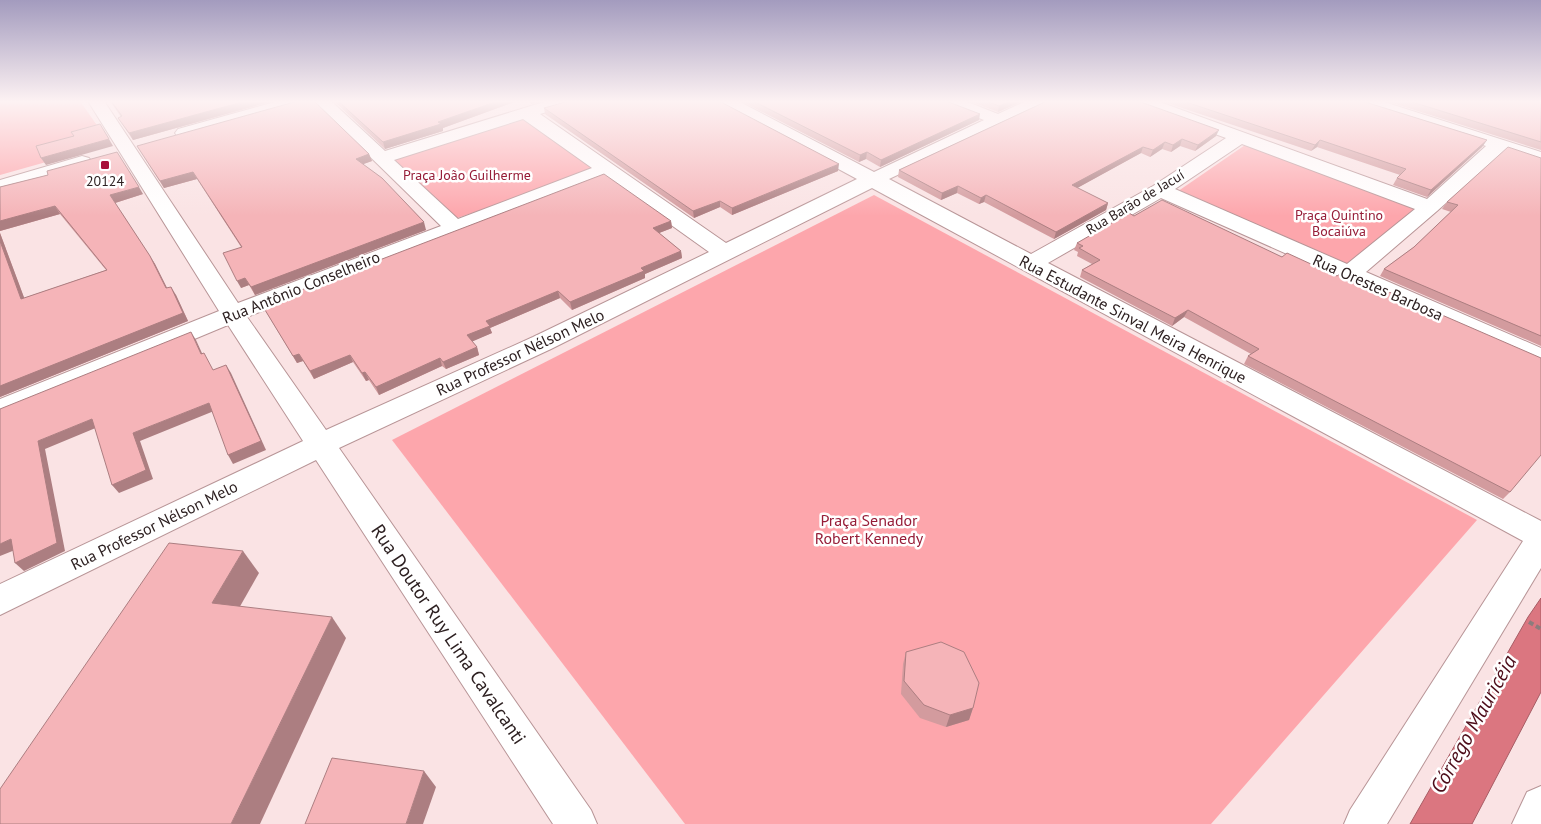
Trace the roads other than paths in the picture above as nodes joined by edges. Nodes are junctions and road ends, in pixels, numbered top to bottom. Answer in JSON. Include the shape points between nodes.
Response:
{"nodes":[{"id":1,"x":115,"y":139,"type":"edge"},
{"id":2,"x":362,"y":139,"type":"edge"},
{"id":3,"x":441,"y":139,"type":"edge"},
{"id":4,"x":563,"y":139,"type":"edge"},
{"id":5,"x":800,"y":139,"type":"edge"},
{"id":6,"x":956,"y":139,"type":"edge"},
{"id":7,"x":1237,"y":139,"type":"edge"},
{"id":8,"x":1243,"y":139,"type":"edge"},
{"id":9,"x":1486,"y":139,"type":"edge"},
{"id":10,"x":1500,"y":144,"type":"junction"},
{"id":11,"x":121,"y":151,"type":"junction"},
{"id":12,"x":381,"y":158,"type":"junction"},
{"id":13,"x":1541,"y":158,"type":"edge"},
{"id":14,"x":605,"y":170,"type":"junction"},
{"id":15,"x":874,"y":179,"type":"junction"},
{"id":16,"x":0,"y":186,"type":"edge"},
{"id":17,"x":1160,"y":190,"type":"junction"},
{"id":18,"x":1430,"y":207,"type":"junction"},
{"id":19,"x":454,"y":227,"type":"junction"},
{"id":20,"x":724,"y":252,"type":"junction"},
{"id":21,"x":1030,"y":264,"type":"junction"},
{"id":22,"x":1349,"y":274,"type":"junction"},
{"id":23,"x":233,"y":314,"type":"junction"},
{"id":24,"x":1541,"y":358,"type":"edge"},
{"id":25,"x":0,"y":410,"type":"edge"},
{"id":26,"x":322,"y":444,"type":"junction"},
{"id":27,"x":1541,"y":538,"type":"edge"},
{"id":28,"x":0,"y":600,"type":"edge"},
{"id":29,"x":1541,"y":806,"type":"edge"},
{"id":30,"x":577,"y":824,"type":"edge"},
{"id":31,"x":1364,"y":824,"type":"edge"},
{"id":32,"x":1532,"y":824,"type":"edge"}],
"edges":[{"from":1,"to":11,"type":"street","name":"Rua Doutor Ruy Lima Cavalcanti"},
{"from":2,"to":12,"type":"street"},
{"from":3,"to":12,"type":"street"},
{"from":4,"to":14,"type":"street"},
{"from":5,"to":15,"type":"street","name":"Rua Estudante Sinval Meira Henrique"},
{"from":6,"to":15,"type":"street","name":"Rua Professor Nélson Melo"},
{"from":7,"to":17,"type":"street","name":"Rua Barão de Jacuí"},
{"from":8,"to":18,"type":"street"},
{"from":9,"to":10,"type":"street"},
{"from":10,"to":13,"type":"street"},
{"from":10,"to":18,"type":"street"},
{"from":11,"to":16,"type":"street"},
{"from":11,"to":23,"type":"street","name":"Rua Doutor Ruy Lima Cavalcanti"},
{"from":12,"to":19,"type":"street"},
{"from":14,"to":19,"type":"street","name":"Rua Antônio Conselheiro"},
{"from":14,"to":20,"type":"street"},
{"from":15,"to":20,"type":"street","name":"Rua Professor Nélson Melo"},
{"from":15,"to":21,"type":"street","name":"Rua Estudante Sinval Meira Henrique"},
{"from":17,"to":21,"type":"street","name":"Rua Barão de Jacuí"},
{"from":17,"to":22,"type":"street","name":"Rua Orestes Barbosa"},
{"from":18,"to":22,"type":"street"},
{"from":19,"to":23,"type":"street","name":"Rua Antônio Conselheiro"},
{"from":20,"to":26,"type":"street","name":"Rua Professor Nélson Melo","via":[[542,343]]},
{"from":21,"to":27,"type":"street","name":"Rua Estudante Sinval Meira Henrique"},
{"from":22,"to":24,"type":"street","name":"Rua Orestes Barbosa"},
{"from":23,"to":25,"type":"street","name":"Rua Antônio Conselheiro"},
{"from":23,"to":26,"type":"street","name":"Rua Doutor Ruy Lima Cavalcanti"},
{"from":26,"to":28,"type":"street","name":"Rua Professor Nélson Melo"},
{"from":26,"to":30,"type":"street","name":"Rua Doutor Ruy Lima Cavalcanti"},
{"from":27,"to":31,"type":"street"},
{"from":29,"to":32,"type":"street"}]}
